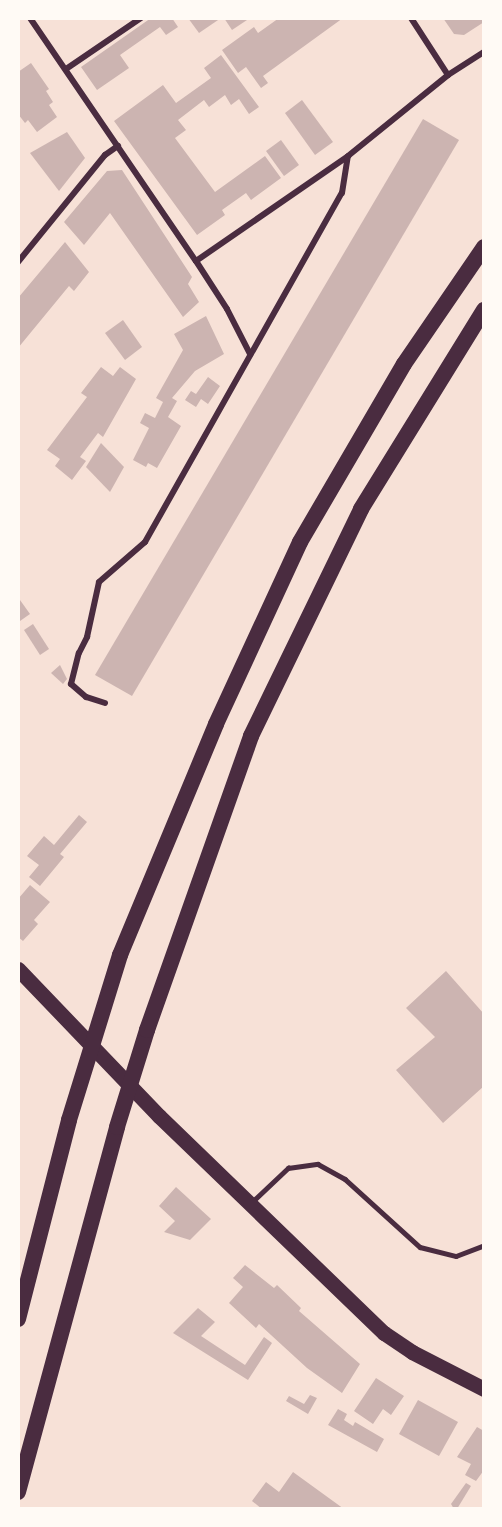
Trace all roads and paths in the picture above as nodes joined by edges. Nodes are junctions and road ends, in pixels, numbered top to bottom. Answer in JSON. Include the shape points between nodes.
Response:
{"nodes":[{"id":1,"x":30,"y":18,"type":"edge"},
{"id":2,"x":141,"y":18,"type":"edge"},
{"id":3,"x":411,"y":18,"type":"edge"},
{"id":4,"x":484,"y":52,"type":"edge"},
{"id":5,"x":66,"y":69,"type":"junction"},
{"id":6,"x":448,"y":75,"type":"junction"},
{"id":7,"x":118,"y":146,"type":"junction"},
{"id":8,"x":348,"y":156,"type":"junction"},
{"id":9,"x":484,"y":247,"type":"edge"},
{"id":10,"x":196,"y":261,"type":"junction"},
{"id":11,"x":18,"y":262,"type":"edge"},
{"id":12,"x":484,"y":310,"type":"edge"},
{"id":13,"x":250,"y":354,"type":"junction"},
{"id":14,"x":105,"y":703,"type":"dead end"},
{"id":15,"x":18,"y":969,"type":"edge"},
{"id":16,"x":250,"y":1204,"type":"junction"},
{"id":17,"x":484,"y":1245,"type":"edge"},
{"id":18,"x":18,"y":1319,"type":"edge"},
{"id":19,"x":484,"y":1389,"type":"edge"},
{"id":20,"x":18,"y":1492,"type":"edge"}],
"edges":[{"from":1,"to":5,"type":"street"},
{"from":2,"to":5,"type":"street"},
{"from":3,"to":6,"type":"street"},
{"from":4,"to":6,"type":"street"},
{"from":5,"to":7,"type":"street"},
{"from":6,"to":8,"type":"street"},
{"from":7,"to":10,"type":"street"},
{"from":7,"to":11,"type":"street","via":[[105,155]]},
{"from":8,"to":10,"type":"street"},
{"from":8,"to":13,"type":"street","via":[[342,193]]},
{"from":9,"to":18,"type":"highway","via":[[404,364],[300,542],[212,735],[120,955],[69,1120]]},
{"from":10,"to":13,"type":"street"},
{"from":12,"to":20,"type":"highway","via":[[361,509],[251,736],[147,1030],[117,1127]]},
{"from":13,"to":14,"type":"street","via":[[145,542],[99,582],[71,684],[86,697]]},
{"from":15,"to":16,"type":"main road"},
{"from":16,"to":17,"type":"lane","via":[[288,1168],[318,1164],[345,1179],[420,1247],[456,1256]]},
{"from":16,"to":19,"type":"main road","via":[[384,1333],[411,1352]]}]}
